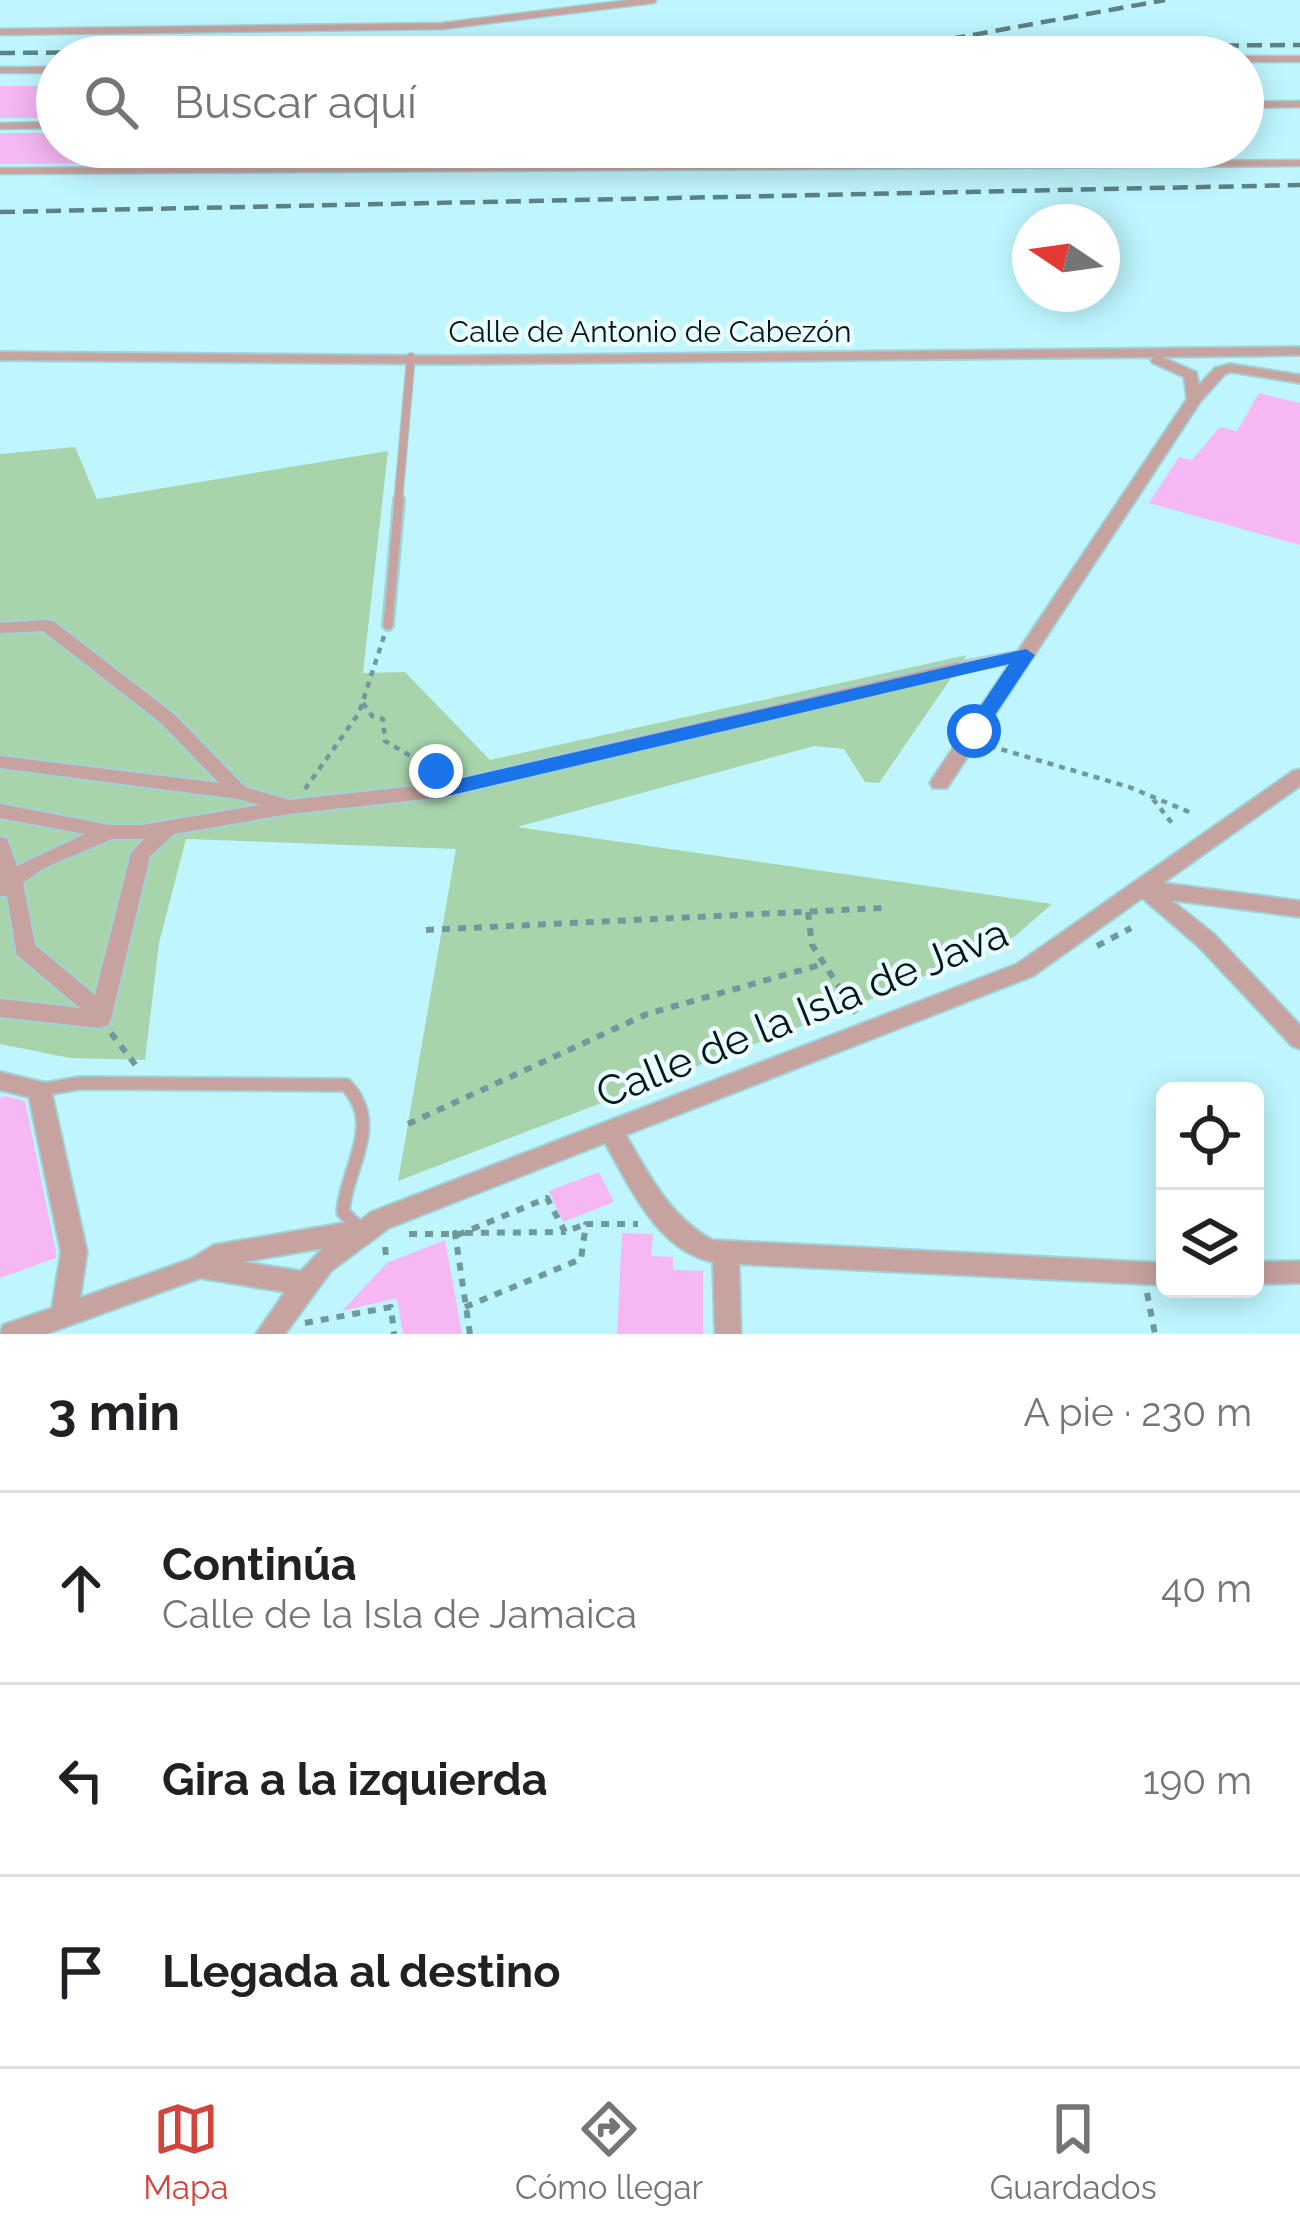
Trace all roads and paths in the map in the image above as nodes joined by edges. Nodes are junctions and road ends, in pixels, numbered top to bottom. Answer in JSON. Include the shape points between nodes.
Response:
{"nodes":[{"id":1,"x":653,"y":0,"type":"edge"},
{"id":2,"x":0,"y":32,"type":"edge"},
{"id":3,"x":1300,"y":58,"type":"edge"},
{"id":4,"x":1264,"y":59,"type":"edge"},
{"id":5,"x":0,"y":70,"type":"edge"},
{"id":6,"x":36,"y":70,"type":"edge"},
{"id":7,"x":1300,"y":104,"type":"edge"},
{"id":8,"x":1264,"y":105,"type":"edge"},
{"id":9,"x":36,"y":125,"type":"edge"},
{"id":10,"x":0,"y":126,"type":"edge"},
{"id":11,"x":1264,"y":163,"type":"edge"},
{"id":12,"x":1300,"y":163,"type":"edge"},
{"id":13,"x":488,"y":168,"type":"edge"},
{"id":14,"x":0,"y":171,"type":"edge"},
{"id":15,"x":1300,"y":351,"type":"edge"},
{"id":16,"x":1254,"y":352,"type":"junction"},
{"id":17,"x":1209,"y":354,"type":"junction"},
{"id":18,"x":0,"y":356,"type":"edge"},
{"id":19,"x":1133,"y":356,"type":"junction"},
{"id":20,"x":411,"y":357,"type":"junction"},
{"id":21,"x":1300,"y":375,"type":"edge"},
{"id":22,"x":1213,"y":379,"type":"junction"},
{"id":23,"x":1194,"y":399,"type":"junction"},
{"id":24,"x":388,"y":625,"type":"joint"},
{"id":25,"x":0,"y":628,"type":"edge"},
{"id":26,"x":1026,"y":655,"type":"junction"},
{"id":27,"x":958,"y":668,"type":"joint"},
{"id":28,"x":363,"y":703,"type":"junction"},
{"id":29,"x":989,"y":746,"type":"dead end"},
{"id":30,"x":0,"y":762,"type":"edge"},
{"id":31,"x":1300,"y":776,"type":"edge"},
{"id":32,"x":940,"y":782,"type":"dead end"},
{"id":33,"x":443,"y":790,"type":"junction"},
{"id":34,"x":239,"y":792,"type":"junction"},
{"id":35,"x":1153,"y":799,"type":"junction"},
{"id":36,"x":289,"y":807,"type":"junction"},
{"id":37,"x":0,"y":811,"type":"edge"},
{"id":38,"x":1194,"y":814,"type":"dead end"},
{"id":39,"x":1175,"y":827,"type":"dead end"},
{"id":40,"x":168,"y":828,"type":"junction"},
{"id":41,"x":109,"y":832,"type":"junction"},
{"id":42,"x":0,"y":844,"type":"edge"},
{"id":43,"x":6,"y":884,"type":"edge"},
{"id":44,"x":1143,"y":888,"type":"junction"},
{"id":45,"x":883,"y":908,"type":"dead end"},
{"id":46,"x":1300,"y":909,"type":"edge"},
{"id":47,"x":808,"y":912,"type":"junction"},
{"id":48,"x":425,"y":930,"type":"dead end"},
{"id":49,"x":823,"y":964,"type":"junction"},
{"id":50,"x":0,"y":1008,"type":"edge"},
{"id":51,"x":856,"y":1013,"type":"dead end"},
{"id":52,"x":100,"y":1019,"type":"junction"},
{"id":53,"x":1300,"y":1040,"type":"edge"},
{"id":54,"x":0,"y":1081,"type":"edge"},
{"id":55,"x":151,"y":1083,"type":"junction"},
{"id":56,"x":39,"y":1090,"type":"junction"},
{"id":57,"x":408,"y":1124,"type":"dead end"},
{"id":58,"x":611,"y":1131,"type":"junction"},
{"id":59,"x":586,"y":1224,"type":"junction"},
{"id":60,"x":650,"y":1224,"type":"dead end"},
{"id":61,"x":364,"y":1230,"type":"junction"},
{"id":62,"x":565,"y":1232,"type":"junction"},
{"id":63,"x":455,"y":1233,"type":"junction"},
{"id":64,"x":409,"y":1234,"type":"dead end"},
{"id":65,"x":385,"y":1247,"type":"dead end"},
{"id":66,"x":726,"y":1254,"type":"junction"},
{"id":67,"x":387,"y":1263,"type":"dead end"},
{"id":68,"x":200,"y":1267,"type":"junction"},
{"id":69,"x":1264,"y":1273,"type":"edge"},
{"id":70,"x":1300,"y":1273,"type":"edge"},
{"id":71,"x":1154,"y":1274,"type":"edge"},
{"id":72,"x":303,"y":1283,"type":"junction"},
{"id":73,"x":465,"y":1307,"type":"junction"},
{"id":74,"x":64,"y":1315,"type":"junction"},
{"id":75,"x":304,"y":1323,"type":"dead end"},
{"id":76,"x":12,"y":1334,"type":"edge"},
{"id":77,"x":269,"y":1334,"type":"edge"},
{"id":78,"x":394,"y":1334,"type":"edge"},
{"id":79,"x":470,"y":1334,"type":"edge"},
{"id":80,"x":728,"y":1334,"type":"edge"},
{"id":81,"x":1156,"y":1334,"type":"edge"}],
"edges":[{"from":1,"to":2,"type":"lane","via":[[442,26]]},
{"from":3,"to":4,"type":"lane"},
{"from":5,"to":6,"type":"lane"},
{"from":7,"to":8,"type":"lane"},
{"from":9,"to":10,"type":"lane"},
{"from":11,"to":12,"type":"lane"},
{"from":13,"to":14,"type":"lane"},
{"from":15,"to":16,"type":"street","name":"Calle de Antonio de Cabezón"},
{"from":16,"to":17,"type":"street","name":"Calle de Antonio de Cabezón"},
{"from":16,"to":21,"type":"street"},
{"from":17,"to":19,"type":"street","name":"Calle de Antonio de Cabezón"},
{"from":17,"to":22,"type":"street"},
{"from":18,"to":20,"type":"street","name":"Calle de Antonio de Cabezón"},
{"from":19,"to":20,"type":"street","name":"Calle de Antonio de Cabezón"},
{"from":19,"to":23,"type":"street","via":[[1185,369]]},
{"from":20,"to":24,"type":"lane"},
{"from":21,"to":22,"type":"street","via":[[1241,368]]},
{"from":22,"to":23,"type":"street"},
{"from":23,"to":26,"type":"street"},
{"from":24,"to":28,"type":"path"},
{"from":25,"to":34,"type":"street","via":[[47,625],[168,719]]},
{"from":26,"to":27,"type":"lane"},
{"from":26,"to":32,"type":"street"},
{"from":27,"to":33,"type":"street"},
{"from":28,"to":33,"type":"path","via":[[383,719],[385,741],[436,771]]},
{"from":28,"to":36,"type":"path"},
{"from":29,"to":35,"type":"path"},
{"from":30,"to":34,"type":"street"},
{"from":31,"to":44,"type":"street","name":"Calle de la Isla de Java"},
{"from":33,"to":36,"type":"street"},
{"from":34,"to":36,"type":"street"},
{"from":35,"to":38,"type":"path"},
{"from":35,"to":39,"type":"path"},
{"from":36,"to":40,"type":"street"},
{"from":37,"to":41,"type":"street"},
{"from":40,"to":41,"type":"street"},
{"from":40,"to":52,"type":"street","via":[[141,854]]},
{"from":41,"to":43,"type":"street"},
{"from":42,"to":43,"type":"street"},
{"from":43,"to":52,"type":"street","via":[[25,950]]},
{"from":44,"to":46,"type":"street"},
{"from":44,"to":53,"type":"street","via":[[1206,940]]},
{"from":44,"to":58,"type":"street","name":"Calle de la Isla de Java","via":[[1053,954],[996,983]]},
{"from":45,"to":47,"type":"path"},
{"from":47,"to":48,"type":"path"},
{"from":47,"to":49,"type":"path"},
{"from":49,"to":51,"type":"path"},
{"from":49,"to":57,"type":"path","via":[[647,1014]]},
{"from":50,"to":52,"type":"street"},
{"from":52,"to":55,"type":"path"},
{"from":54,"to":56,"type":"street"},
{"from":55,"to":56,"type":"lane","via":[[59,1082]]},
{"from":55,"to":61,"type":"lane","via":[[346,1085],[366,1112],[343,1212]]},
{"from":56,"to":74,"type":"street","via":[[74,1252]]},
{"from":58,"to":61,"type":"street","name":"Calle de la Isla de Java"},
{"from":58,"to":66,"type":"street","via":[[676,1232]]},
{"from":59,"to":60,"type":"path"},
{"from":59,"to":62,"type":"path"},
{"from":59,"to":73,"type":"path","via":[[581,1259]]},
{"from":61,"to":68,"type":"street","name":"Calle de la Isla de Java","via":[[242,1248]]},
{"from":61,"to":72,"type":"street","name":"Calle de la Isla de Java"},
{"from":62,"to":63,"type":"path"},
{"from":62,"to":63,"type":"path","via":[[548,1198]]},
{"from":63,"to":64,"type":"path","via":[[422,1240]]},
{"from":63,"to":73,"type":"path"},
{"from":65,"to":67,"type":"path"},
{"from":66,"to":71,"type":"street"},
{"from":66,"to":80,"type":"street"},
{"from":68,"to":72,"type":"street","name":"Calle de la Isla de Java"},
{"from":68,"to":74,"type":"street","name":"Calle de la Isla de Java"},
{"from":69,"to":70,"type":"street"},
{"from":71,"to":81,"type":"path"},
{"from":72,"to":77,"type":"street","name":"Calle de la Isla de Java"},
{"from":73,"to":79,"type":"path"},
{"from":74,"to":76,"type":"street","name":"Calle de la Isla de Java"},
{"from":75,"to":78,"type":"path","via":[[390,1304]]}]}
